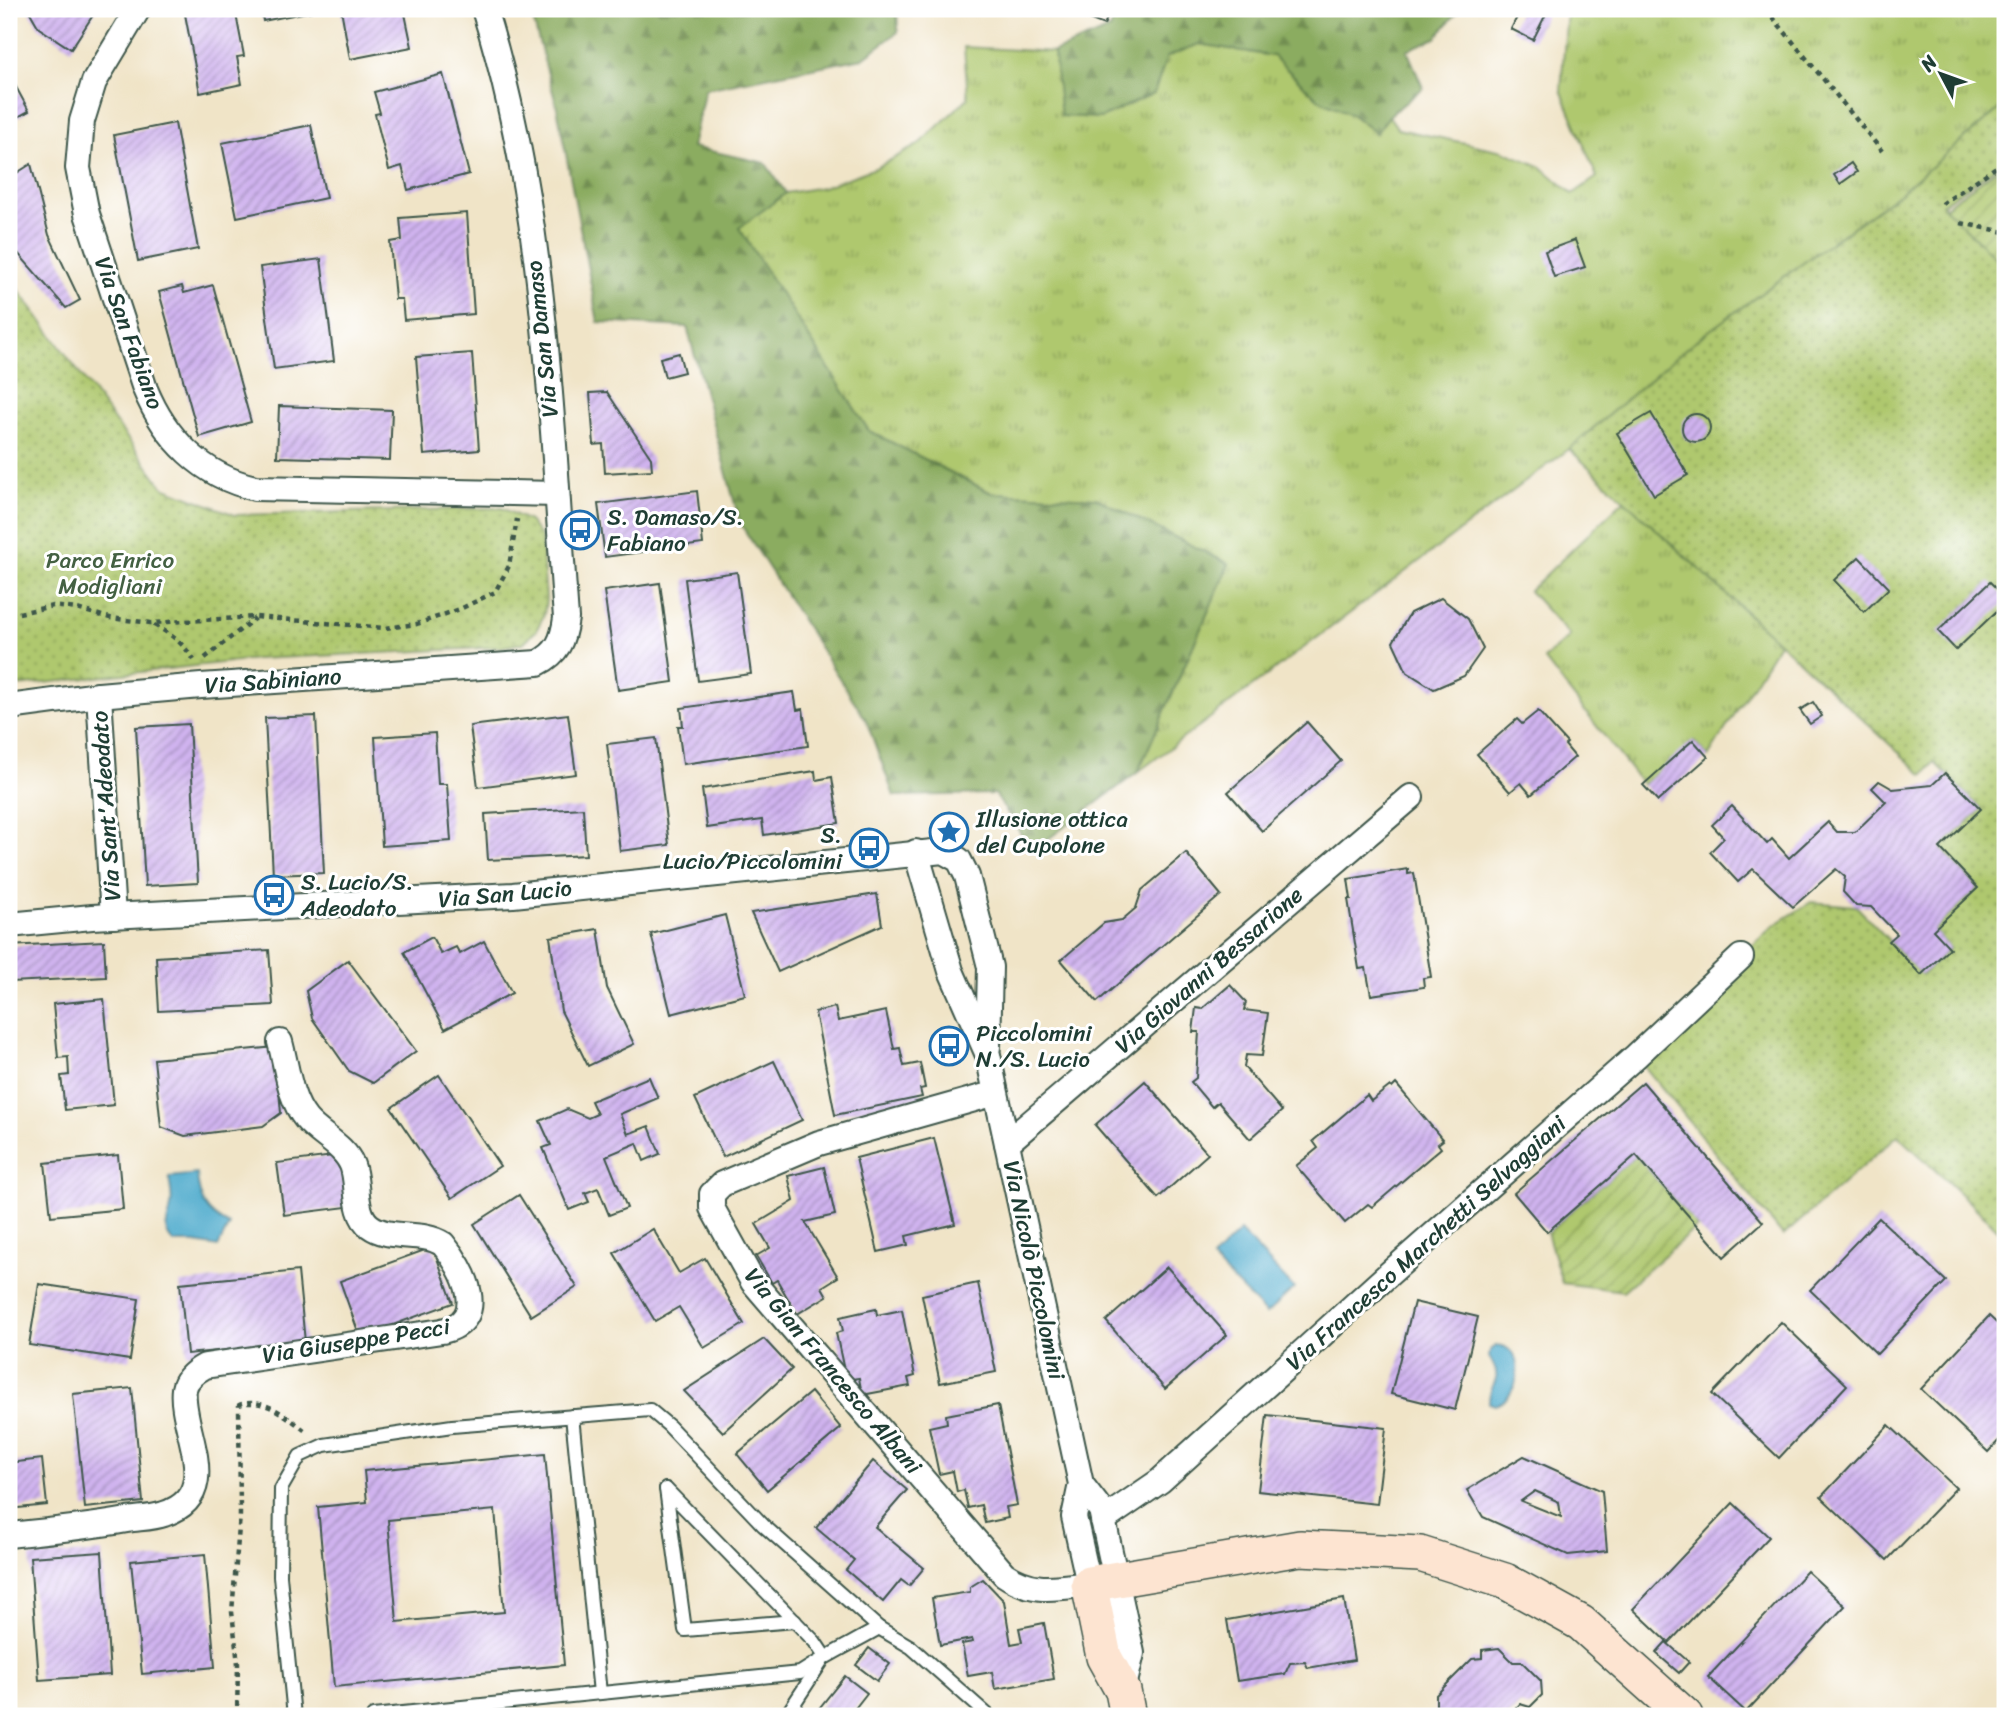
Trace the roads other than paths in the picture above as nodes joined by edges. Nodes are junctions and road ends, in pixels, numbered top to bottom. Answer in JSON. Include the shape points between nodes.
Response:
{"nodes":[{"id":1,"x":138,"y":9,"type":"edge"},
{"id":2,"x":484,"y":9,"type":"edge"},
{"id":3,"x":557,"y":494,"type":"junction"},
{"id":4,"x":538,"y":663,"type":"joint"},
{"id":5,"x":99,"y":695,"type":"junction"},
{"id":6,"x":9,"y":707,"type":"edge"},
{"id":7,"x":1411,"y":797,"type":"dead end"},
{"id":8,"x":916,"y":852,"type":"junction"},
{"id":9,"x":113,"y":916,"type":"junction"},
{"id":10,"x":9,"y":925,"type":"edge"},
{"id":11,"x":1741,"y":957,"type":"dead end"},
{"id":12,"x":281,"y":1042,"type":"dead end"},
{"id":13,"x":988,"y":1055,"type":"junction"},
{"id":14,"x":996,"y":1093,"type":"junction"},
{"id":15,"x":1007,"y":1143,"type":"junction"},
{"id":16,"x":572,"y":1416,"type":"junction"},
{"id":17,"x":1081,"y":1484,"type":"junction"},
{"id":18,"x":1103,"y":1520,"type":"junction"},
{"id":19,"x":9,"y":1535,"type":"edge"},
{"id":20,"x":1103,"y":1582,"type":"junction"},
{"id":21,"x":795,"y":1621,"type":"junction"},
{"id":22,"x":879,"y":1628,"type":"junction"},
{"id":23,"x":825,"y":1657,"type":"junction"},
{"id":24,"x":600,"y":1693,"type":"junction"},
{"id":25,"x":1126,"y":1704,"type":"edge"},
{"id":26,"x":294,"y":1716,"type":"edge"},
{"id":27,"x":373,"y":1716,"type":"edge"},
{"id":28,"x":786,"y":1716,"type":"edge"},
{"id":29,"x":989,"y":1716,"type":"edge"},
{"id":30,"x":1685,"y":1716,"type":"edge"}],
"edges":[{"from":1,"to":3,"type":"street","name":"Via San Fabiano","via":[[94,82],[82,121],[78,175],[145,389],[156,413],[180,444],[216,475],[255,488]]},
{"from":2,"to":3,"type":"street","name":"Via San Damaso","via":[[500,59],[529,212]]},
{"from":3,"to":4,"type":"street","name":"Via San Damaso","via":[[566,618],[558,648]]},
{"from":4,"to":5,"type":"street","name":"Via Sabiniano"},
{"from":5,"to":6,"type":"street","name":"Via Sabiniano"},
{"from":5,"to":9,"type":"street","name":"Via Sant'Adeodato"},
{"from":7,"to":15,"type":"street","name":"Via Giovanni Bessarione"},
{"from":8,"to":9,"type":"street","name":"Via San Lucio","via":[[513,895]]},
{"from":8,"to":13,"type":"street","name":"Via Nicolò Piccolomini","via":[[951,971]]},
{"from":8,"to":13,"type":"street","name":"Via Nicolò Piccolomini","via":[[948,852],[959,860],[967,876],[990,967]]},
{"from":9,"to":10,"type":"street","name":"Via San Lucio"},
{"from":11,"to":18,"type":"street","name":"Via Francesco Marchetti Selvaggiani","via":[[1160,1481]]},
{"from":12,"to":19,"type":"street","name":"Via Giuseppe Pecci","via":[[302,1113],[351,1163],[363,1219],[378,1231],[443,1244],[467,1284],[468,1313],[457,1326],[442,1331],[205,1366],[191,1376],[184,1390],[197,1475],[187,1499],[165,1514]]},
{"from":13,"to":14,"type":"street","name":"Via Nicolò Piccolomini"},
{"from":14,"to":15,"type":"street","name":"Via Nicolò Piccolomini"},
{"from":14,"to":20,"type":"street","name":"Via Gian Francesco Albani","via":[[818,1143],[722,1184],[712,1194],[712,1208],[753,1282],[1004,1574],[1035,1588]]},
{"from":15,"to":17,"type":"street","name":"Via Nicolò Piccolomini"},
{"from":16,"to":22,"type":"lane","via":[[650,1410],[763,1525]]},
{"from":16,"to":24,"type":"lane"},
{"from":16,"to":26,"type":"lane","via":[[452,1426],[324,1445],[300,1456],[281,1489],[280,1576]]},
{"from":17,"to":18,"type":"street","name":"Via Nicolò Piccolomini","via":[[1101,1510]]},
{"from":17,"to":20,"type":"street","name":"Via Nicolò Piccolomini","via":[[1074,1517]]},
{"from":18,"to":20,"type":"street","name":"Via Nicolò Piccolomini"},
{"from":20,"to":25,"type":"main road","name":"Via Nicolò Piccolomini","via":[[1104,1657]]},
{"from":20,"to":30,"type":"main road","via":[[1300,1548],[1420,1554],[1506,1581],[1581,1623]]},
{"from":21,"to":21,"type":"lane","via":[[685,1630],[666,1489],[776,1602]]},
{"from":21,"to":23,"type":"lane"},
{"from":22,"to":23,"type":"lane"},
{"from":22,"to":29,"type":"lane","via":[[911,1647]]},
{"from":23,"to":24,"type":"lane","via":[[800,1673]]},
{"from":23,"to":28,"type":"lane"},
{"from":24,"to":27,"type":"lane"}]}
